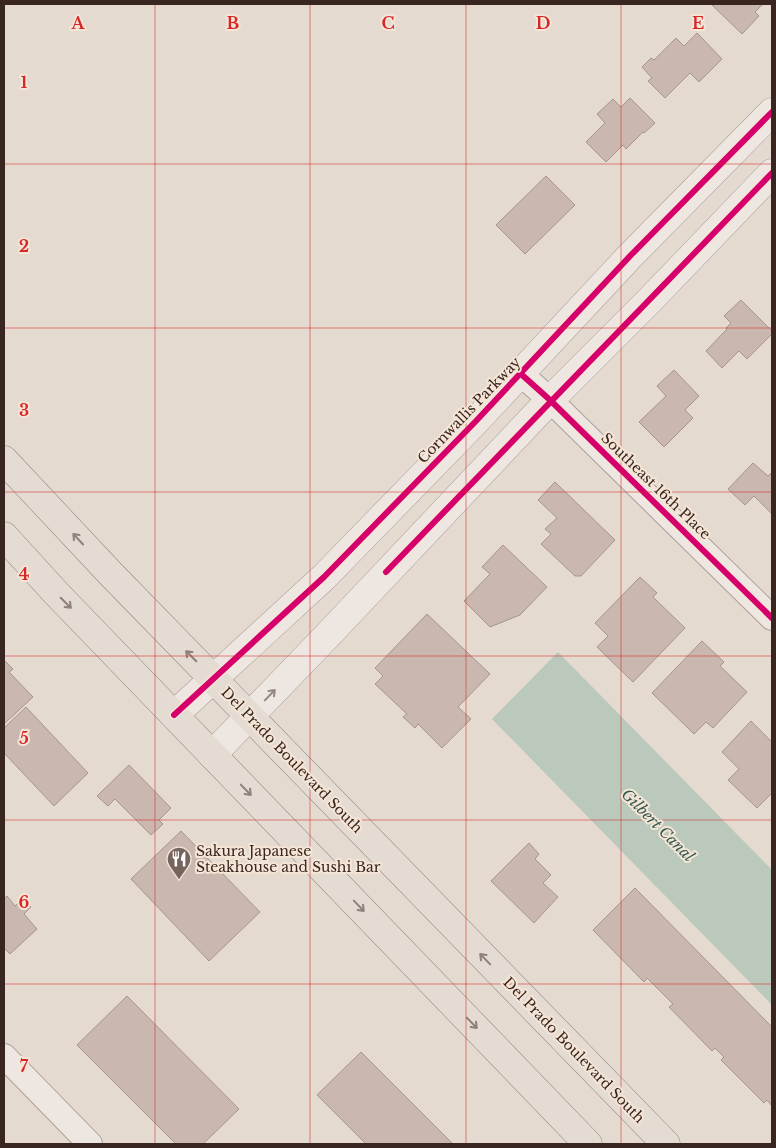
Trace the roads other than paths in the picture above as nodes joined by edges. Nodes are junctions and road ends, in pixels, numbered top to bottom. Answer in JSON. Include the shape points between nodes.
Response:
{"nodes":[{"id":1,"x":772,"y":112,"type":"edge"},
{"id":2,"x":772,"y":173,"type":"edge"},
{"id":3,"x":521,"y":374,"type":"junction"},
{"id":4,"x":550,"y":400,"type":"junction"},
{"id":5,"x":4,"y":460,"type":"edge"},
{"id":6,"x":4,"y":536,"type":"edge"},
{"id":7,"x":772,"y":618,"type":"edge"},
{"id":8,"x":213,"y":679,"type":"junction"},
{"id":9,"x":174,"y":715,"type":"junction"},
{"id":10,"x":250,"y":716,"type":"junction"},
{"id":11,"x":212,"y":755,"type":"junction"},
{"id":12,"x":4,"y":1056,"type":"edge"},
{"id":13,"x":90,"y":1144,"type":"edge"},
{"id":14,"x":588,"y":1144,"type":"edge"},
{"id":15,"x":666,"y":1144,"type":"edge"}],
"edges":[{"from":1,"to":3,"type":"street","name":"Cornwallis Parkway","via":[[631,255]]},
{"from":2,"to":4,"type":"street"},
{"from":3,"to":4,"type":"street","name":"Southeast 16th Place"},
{"from":3,"to":8,"type":"street","name":"Cornwallis Parkway","via":[[324,577]]},
{"from":4,"to":7,"type":"street","name":"Southeast 16th Place"},
{"from":10,"to":4,"type":"street","one_way":true},
{"from":8,"to":5,"type":"main road","name":"Del Prado Boulevard South","one_way":true},
{"from":6,"to":9,"type":"main road","one_way":true},
{"from":8,"to":9,"type":"street","name":"Cornwallis Parkway"},
{"from":8,"to":10,"type":"main road","name":"Del Prado Boulevard South"},
{"from":9,"to":11,"type":"main road"},
{"from":10,"to":11,"type":"street"},
{"from":15,"to":10,"type":"main road","name":"Del Prado Boulevard South","one_way":true},
{"from":11,"to":14,"type":"main road","one_way":true},
{"from":12,"to":13,"type":"street"}]}
